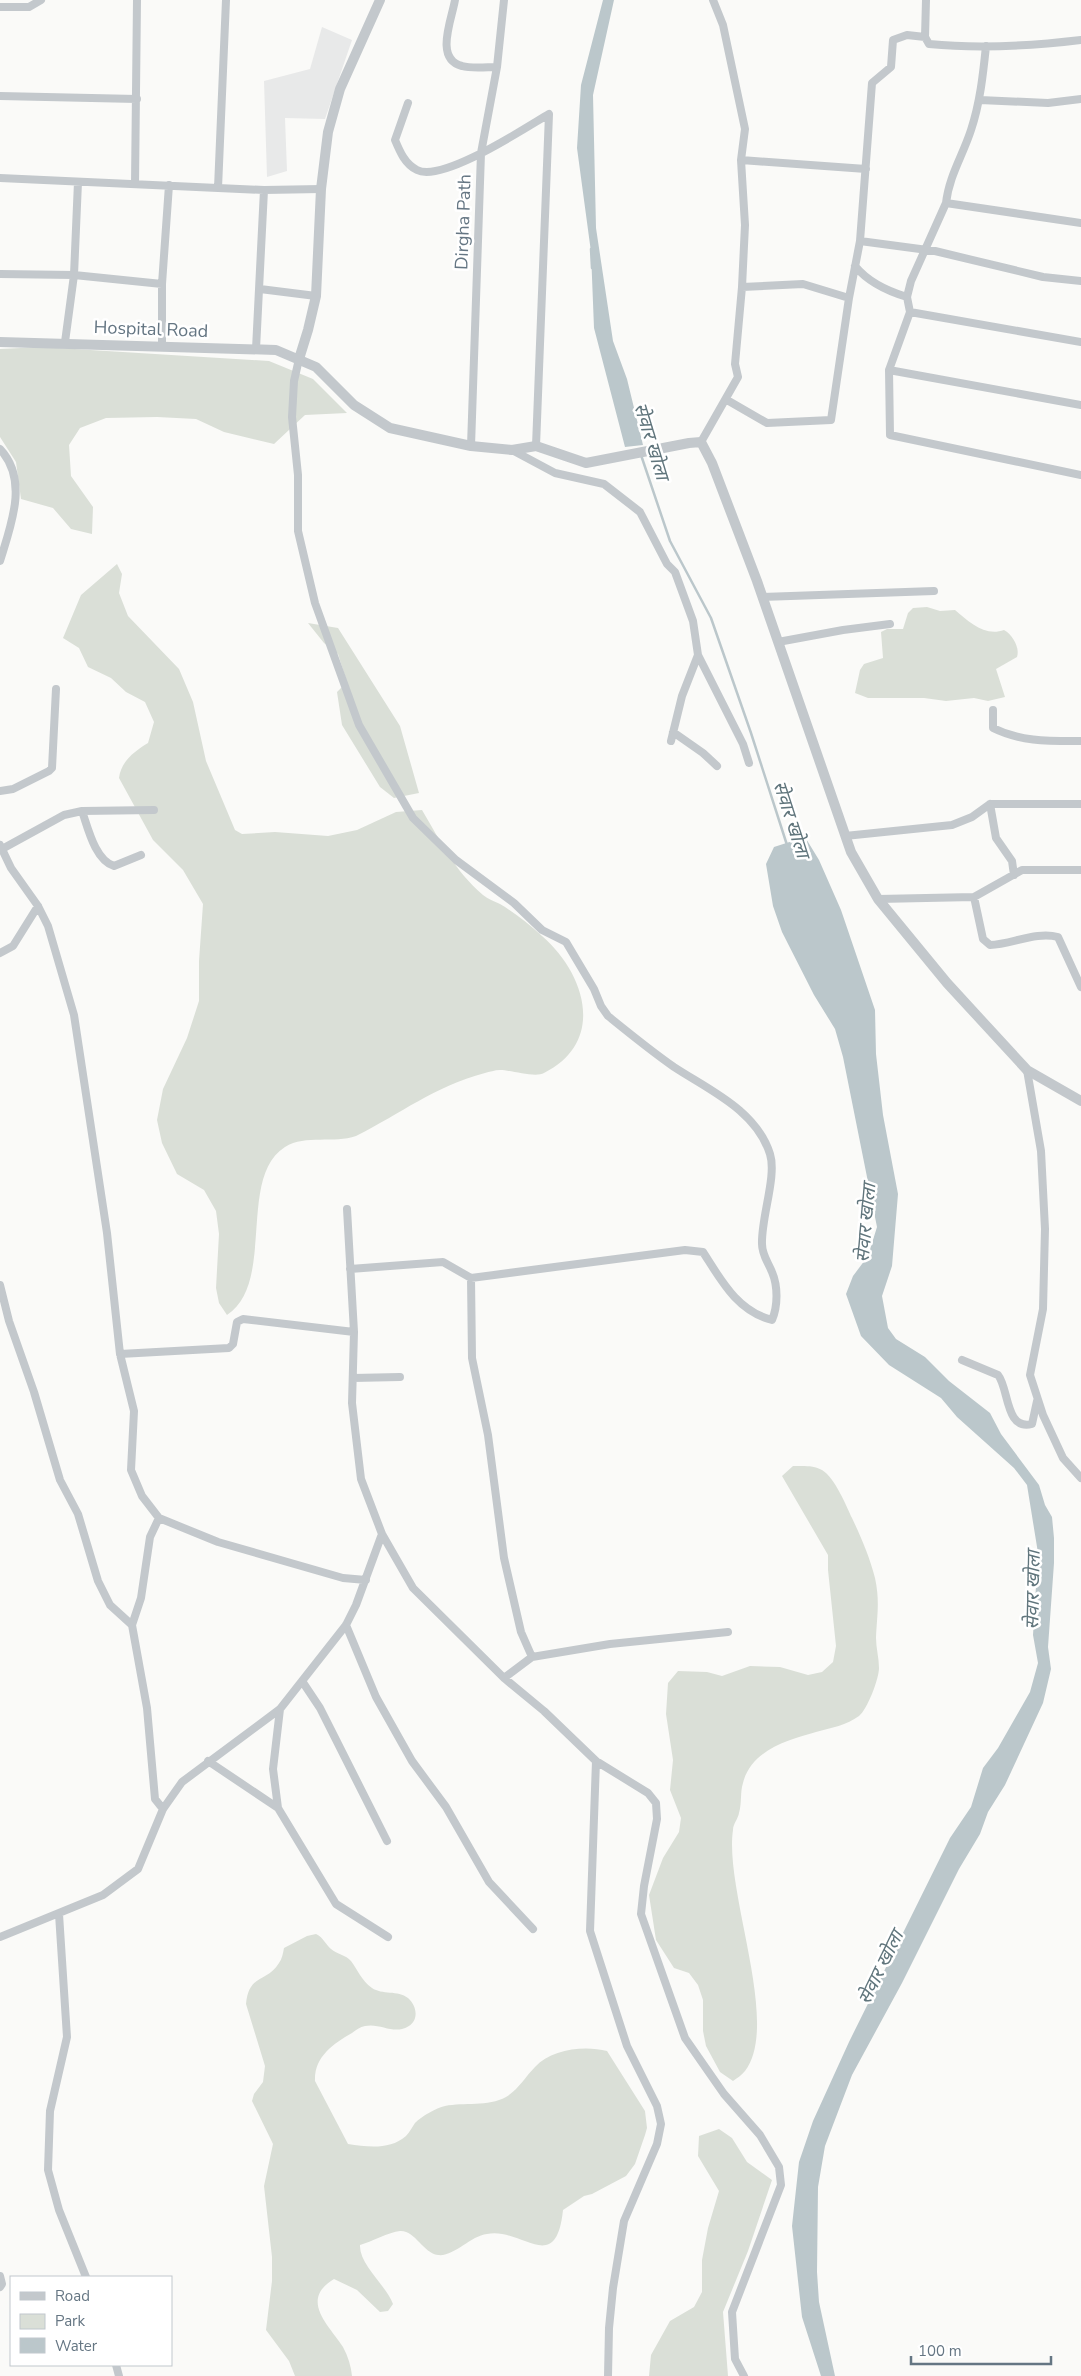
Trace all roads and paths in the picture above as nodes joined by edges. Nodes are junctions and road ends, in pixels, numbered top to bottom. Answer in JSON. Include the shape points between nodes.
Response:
{"nodes":[{"id":1,"x":41,"y":0,"type":"edge"},
{"id":2,"x":137,"y":0,"type":"edge"},
{"id":3,"x":226,"y":0,"type":"edge"},
{"id":4,"x":380,"y":0,"type":"edge"},
{"id":5,"x":455,"y":0,"type":"edge"},
{"id":6,"x":504,"y":0,"type":"edge"},
{"id":7,"x":713,"y":0,"type":"edge"},
{"id":8,"x":926,"y":0,"type":"edge"},
{"id":9,"x":0,"y":7,"type":"edge"},
{"id":10,"x":925,"y":37,"type":"junction"},
{"id":11,"x":1081,"y":40,"type":"edge"},
{"id":12,"x":986,"y":46,"type":"junction"},
{"id":13,"x":497,"y":67,"type":"junction"},
{"id":14,"x":0,"y":96,"type":"edge"},
{"id":15,"x":137,"y":99,"type":"junction"},
{"id":16,"x":1081,"y":99,"type":"edge"},
{"id":17,"x":980,"y":100,"type":"junction"},
{"id":18,"x":408,"y":103,"type":"dead end"},
{"id":19,"x":481,"y":153,"type":"junction"},
{"id":20,"x":741,"y":160,"type":"junction"},
{"id":21,"x":866,"y":169,"type":"junction"},
{"id":22,"x":0,"y":178,"type":"edge"},
{"id":23,"x":78,"y":182,"type":"junction"},
{"id":24,"x":135,"y":184,"type":"junction"},
{"id":25,"x":169,"y":185,"type":"junction"},
{"id":26,"x":218,"y":188,"type":"junction"},
{"id":27,"x":321,"y":189,"type":"junction"},
{"id":28,"x":264,"y":190,"type":"junction"},
{"id":29,"x":946,"y":203,"type":"junction"},
{"id":30,"x":1081,"y":223,"type":"edge"},
{"id":31,"x":860,"y":241,"type":"junction"},
{"id":32,"x":924,"y":250,"type":"junction"},
{"id":33,"x":855,"y":266,"type":"junction"},
{"id":34,"x":0,"y":274,"type":"edge"},
{"id":35,"x":74,"y":275,"type":"junction"},
{"id":36,"x":1081,"y":281,"type":"edge"},
{"id":37,"x":162,"y":284,"type":"junction"},
{"id":38,"x":742,"y":287,"type":"junction"},
{"id":39,"x":260,"y":289,"type":"junction"},
{"id":40,"x":316,"y":296,"type":"junction"},
{"id":41,"x":907,"y":297,"type":"junction"},
{"id":42,"x":849,"y":298,"type":"junction"},
{"id":43,"x":910,"y":312,"type":"junction"},
{"id":44,"x":0,"y":342,"type":"edge"},
{"id":45,"x":65,"y":342,"type":"junction"},
{"id":46,"x":1081,"y":342,"type":"edge"},
{"id":47,"x":162,"y":347,"type":"junction"},
{"id":48,"x":256,"y":349,"type":"junction"},
{"id":49,"x":299,"y":359,"type":"junction"},
{"id":50,"x":889,"y":370,"type":"junction"},
{"id":51,"x":727,"y":400,"type":"junction"},
{"id":52,"x":1081,"y":405,"type":"edge"},
{"id":53,"x":701,"y":442,"type":"junction"},
{"id":54,"x":471,"y":446,"type":"junction"},
{"id":55,"x":536,"y":446,"type":"junction"},
{"id":56,"x":0,"y":449,"type":"edge"},
{"id":57,"x":512,"y":450,"type":"junction"},
{"id":58,"x":1081,"y":475,"type":"edge"},
{"id":59,"x":0,"y":561,"type":"edge"},
{"id":60,"x":934,"y":591,"type":"dead end"},
{"id":61,"x":762,"y":597,"type":"junction"},
{"id":62,"x":890,"y":624,"type":"dead end"},
{"id":63,"x":778,"y":642,"type":"junction"},
{"id":64,"x":698,"y":655,"type":"junction"},
{"id":65,"x":56,"y":689,"type":"dead end"},
{"id":66,"x":993,"y":710,"type":"dead end"},
{"id":67,"x":673,"y":732,"type":"junction"},
{"id":68,"x":671,"y":741,"type":"dead end"},
{"id":69,"x":1081,"y":741,"type":"edge"},
{"id":70,"x":749,"y":763,"type":"dead end"},
{"id":71,"x":717,"y":766,"type":"dead end"},
{"id":72,"x":0,"y":791,"type":"edge"},
{"id":73,"x":990,"y":804,"type":"junction"},
{"id":74,"x":1081,"y":804,"type":"edge"},
{"id":75,"x":154,"y":810,"type":"dead end"},
{"id":76,"x":82,"y":811,"type":"junction"},
{"id":77,"x":845,"y":836,"type":"junction"},
{"id":78,"x":1,"y":847,"type":"edge"},
{"id":79,"x":141,"y":855,"type":"dead end"},
{"id":80,"x":1081,"y":870,"type":"edge"},
{"id":81,"x":1014,"y":875,"type":"junction"},
{"id":82,"x":974,"y":897,"type":"junction"},
{"id":83,"x":878,"y":899,"type":"junction"},
{"id":84,"x":38,"y":906,"type":"junction"},
{"id":85,"x":0,"y":953,"type":"edge"},
{"id":86,"x":1081,"y":987,"type":"edge"},
{"id":87,"x":1027,"y":1070,"type":"junction"},
{"id":88,"x":1081,"y":1101,"type":"edge"},
{"id":89,"x":347,"y":1208,"type":"dead end"},
{"id":90,"x":350,"y":1269,"type":"junction"},
{"id":91,"x":471,"y":1278,"type":"junction"},
{"id":92,"x":0,"y":1285,"type":"edge"},
{"id":93,"x":354,"y":1332,"type":"junction"},
{"id":94,"x":120,"y":1354,"type":"junction"},
{"id":95,"x":962,"y":1360,"type":"dead end"},
{"id":96,"x":400,"y":1377,"type":"dead end"},
{"id":97,"x":353,"y":1378,"type":"junction"},
{"id":98,"x":1037,"y":1399,"type":"junction"},
{"id":99,"x":1081,"y":1478,"type":"edge"},
{"id":100,"x":159,"y":1518,"type":"junction"},
{"id":101,"x":382,"y":1534,"type":"junction"},
{"id":102,"x":366,"y":1580,"type":"junction"},
{"id":103,"x":132,"y":1625,"type":"junction"},
{"id":104,"x":346,"y":1625,"type":"junction"},
{"id":105,"x":728,"y":1632,"type":"dead end"},
{"id":106,"x":532,"y":1657,"type":"junction"},
{"id":107,"x":504,"y":1678,"type":"junction"},
{"id":108,"x":302,"y":1681,"type":"junction"},
{"id":109,"x":280,"y":1709,"type":"junction"},
{"id":110,"x":208,"y":1760,"type":"junction"},
{"id":111,"x":596,"y":1761,"type":"junction"},
{"id":112,"x":278,"y":1808,"type":"junction"},
{"id":113,"x":163,"y":1809,"type":"junction"},
{"id":114,"x":387,"y":1841,"type":"dead end"},
{"id":115,"x":58,"y":1914,"type":"junction"},
{"id":116,"x":533,"y":1929,"type":"dead end"},
{"id":117,"x":0,"y":1937,"type":"edge"},
{"id":118,"x":388,"y":1937,"type":"dead end"},
{"id":119,"x":0,"y":2276,"type":"edge"},
{"id":120,"x":86,"y":2276,"type":"edge"},
{"id":121,"x":0,"y":2287,"type":"edge"},
{"id":122,"x":608,"y":2376,"type":"edge"},
{"id":123,"x":744,"y":2376,"type":"edge"}],
"edges":[{"from":1,"to":9,"type":"street","via":[[29,7]]},
{"from":2,"to":15,"type":"street"},
{"from":3,"to":26,"type":"street"},
{"from":4,"to":27,"type":"street","via":[[340,89],[328,132]]},
{"from":5,"to":13,"type":"street","via":[[445,46],[451,59],[461,66]]},
{"from":6,"to":13,"type":"street","name":"Dirgha Path"},
{"from":7,"to":20,"type":"street","via":[[723,25],[745,129]]},
{"from":8,"to":10,"type":"street"},
{"from":10,"to":12,"type":"street","via":[[929,44]]},
{"from":10,"to":21,"type":"street","via":[[907,35],[893,40],[891,67],[872,83]]},
{"from":11,"to":12,"type":"street"},
{"from":12,"to":17,"type":"street"},
{"from":13,"to":19,"type":"street","name":"Dirgha Path"},
{"from":14,"to":15,"type":"street"},
{"from":15,"to":24,"type":"street"},
{"from":16,"to":17,"type":"street","via":[[1048,103]]},
{"from":17,"to":29,"type":"street","via":[[954,169]]},
{"from":18,"to":19,"type":"street","via":[[395,140],[404,160],[418,171],[438,172]]},
{"from":19,"to":54,"type":"street","name":"Dirgha Path"},
{"from":19,"to":55,"type":"street","via":[[550,114]]},
{"from":20,"to":21,"type":"street"},
{"from":20,"to":38,"type":"street","via":[[745,226]]},
{"from":21,"to":31,"type":"street"},
{"from":22,"to":23,"type":"street"},
{"from":23,"to":24,"type":"street"},
{"from":23,"to":35,"type":"street"},
{"from":24,"to":25,"type":"street"},
{"from":25,"to":26,"type":"street"},
{"from":25,"to":37,"type":"street"},
{"from":26,"to":28,"type":"street"},
{"from":27,"to":28,"type":"street"},
{"from":27,"to":40,"type":"street"},
{"from":28,"to":39,"type":"street"},
{"from":29,"to":30,"type":"street"},
{"from":29,"to":32,"type":"street"},
{"from":31,"to":32,"type":"street"},
{"from":31,"to":33,"type":"street"},
{"from":32,"to":36,"type":"street","via":[[1043,277]]},
{"from":32,"to":41,"type":"street"},
{"from":33,"to":41,"type":"street","via":[[873,283]]},
{"from":33,"to":42,"type":"street"},
{"from":34,"to":35,"type":"street"},
{"from":35,"to":37,"type":"street"},
{"from":35,"to":45,"type":"street"},
{"from":37,"to":47,"type":"street"},
{"from":38,"to":42,"type":"street","via":[[803,284]]},
{"from":38,"to":51,"type":"street","via":[[735,364],[738,377]]},
{"from":39,"to":40,"type":"street"},
{"from":39,"to":48,"type":"street"},
{"from":40,"to":49,"type":"street"},
{"from":41,"to":43,"type":"street"},
{"from":42,"to":51,"type":"street","via":[[831,420],[767,422]]},
{"from":43,"to":46,"type":"street"},
{"from":43,"to":50,"type":"street"},
{"from":44,"to":45,"type":"street","name":"Hospital Road"},
{"from":45,"to":47,"type":"street","name":"Hospital Road"},
{"from":47,"to":48,"type":"street","name":"Hospital Road"},
{"from":48,"to":49,"type":"street","name":"Hospital Road","via":[[276,350]]},
{"from":49,"to":54,"type":"street","name":"Hospital Road","via":[[316,367],[354,405],[390,428]]},
{"from":49,"to":91,"type":"street","via":[[292,417],[298,475],[298,531],[314,603],[359,725],[413,818],[456,860],[514,903],[542,930],[566,942],[608,1016],[672,1066],[728,1100],[757,1130],[770,1154],[772,1169],[764,1207],[762,1244],[763,1256],[776,1284],[776,1311],[772,1320],[732,1297],[703,1252],[685,1250]]},
{"from":50,"to":52,"type":"street"},
{"from":50,"to":58,"type":"street","via":[[890,435]]},
{"from":51,"to":53,"type":"street"},
{"from":53,"to":55,"type":"street","via":[[586,463]]},
{"from":53,"to":61,"type":"street","via":[[712,462]]},
{"from":54,"to":57,"type":"street","name":"Hospital Road"},
{"from":55,"to":57,"type":"street","name":"Hospital Road"},
{"from":56,"to":59,"type":"street","via":[[10,460],[16,504]]},
{"from":57,"to":64,"type":"street","via":[[556,473],[604,484],[640,512],[681,583],[693,621]]},
{"from":60,"to":61,"type":"street"},
{"from":61,"to":63,"type":"street"},
{"from":62,"to":63,"type":"street"},
{"from":63,"to":77,"type":"street"},
{"from":64,"to":67,"type":"street","via":[[682,696]]},
{"from":64,"to":70,"type":"street","via":[[743,744]]},
{"from":65,"to":72,"type":"street","via":[[52,768],[13,789]]},
{"from":66,"to":69,"type":"street","via":[[993,728],[1009,736],[1029,740]]},
{"from":67,"to":68,"type":"street"},
{"from":67,"to":71,"type":"street"},
{"from":73,"to":74,"type":"street"},
{"from":73,"to":77,"type":"street","via":[[972,817],[952,825]]},
{"from":73,"to":81,"type":"street","via":[[996,838],[1012,861]]},
{"from":75,"to":76,"type":"street"},
{"from":76,"to":78,"type":"street","via":[[64,815]]},
{"from":76,"to":79,"type":"street","via":[[102,858],[109,864],[114,866]]},
{"from":77,"to":83,"type":"street"},
{"from":78,"to":84,"type":"street","via":[[11,868]]},
{"from":80,"to":81,"type":"street","via":[[1022,870]]},
{"from":81,"to":82,"type":"street"},
{"from":82,"to":83,"type":"street"},
{"from":82,"to":86,"type":"street","via":[[983,939],[990,945],[1049,934],[1058,937]]},
{"from":83,"to":87,"type":"street","via":[[947,983]]},
{"from":84,"to":85,"type":"street","via":[[13,946]]},
{"from":84,"to":94,"type":"street","via":[[48,926],[74,1015],[107,1233]]},
{"from":87,"to":88,"type":"street"},
{"from":87,"to":98,"type":"street","via":[[1041,1151],[1045,1229],[1042,1308],[1030,1375]]},
{"from":89,"to":90,"type":"street"},
{"from":90,"to":91,"type":"street","via":[[443,1262]]},
{"from":90,"to":93,"type":"street"},
{"from":91,"to":106,"type":"street","via":[[472,1358],[488,1435],[504,1558],[522,1632]]},
{"from":92,"to":103,"type":"street","via":[[60,1480],[78,1514],[98,1581],[110,1605]]},
{"from":93,"to":94,"type":"street","via":[[243,1319],[237,1322],[233,1344],[229,1348]]},
{"from":93,"to":97,"type":"street"},
{"from":94,"to":100,"type":"street","via":[[134,1411],[131,1470],[142,1496]]},
{"from":95,"to":98,"type":"street","via":[[998,1376],[1013,1416],[1025,1425],[1034,1422]]},
{"from":96,"to":97,"type":"street"},
{"from":97,"to":101,"type":"street","via":[[352,1402],[362,1479]]},
{"from":98,"to":99,"type":"street","via":[[1062,1458]]},
{"from":100,"to":102,"type":"street","via":[[228,1545],[343,1578]]},
{"from":100,"to":103,"type":"street","via":[[150,1537],[141,1598]]},
{"from":101,"to":102,"type":"street"},
{"from":101,"to":107,"type":"street","via":[[413,1588]]},
{"from":102,"to":104,"type":"street"},
{"from":103,"to":113,"type":"street","via":[[147,1708],[155,1799]]},
{"from":104,"to":108,"type":"street"},
{"from":104,"to":116,"type":"street","via":[[376,1697],[412,1761],[446,1807],[489,1882]]},
{"from":105,"to":106,"type":"street","via":[[610,1644]]},
{"from":106,"to":107,"type":"street"},
{"from":107,"to":111,"type":"street"},
{"from":108,"to":109,"type":"street"},
{"from":108,"to":114,"type":"street","via":[[320,1708]]},
{"from":109,"to":110,"type":"street"},
{"from":109,"to":112,"type":"street","via":[[273,1769]]},
{"from":110,"to":112,"type":"street"},
{"from":110,"to":113,"type":"street","via":[[182,1782]]},
{"from":111,"to":122,"type":"street","via":[[590,1931],[627,2046],[657,2106],[661,2124],[657,2144],[624,2221],[612,2288]]},
{"from":111,"to":123,"type":"street","via":[[648,1793],[656,1803],[657,1819],[642,1914],[685,2038],[724,2094],[760,2135],[779,2167],[781,2185],[732,2312],[735,2359]]},
{"from":112,"to":118,"type":"street","via":[[336,1904]]},
{"from":113,"to":115,"type":"street","via":[[138,1869],[103,1895]]},
{"from":115,"to":117,"type":"street"},
{"from":115,"to":120,"type":"street","via":[[68,2037],[50,2111],[48,2170],[62,2219]]},
{"from":119,"to":121,"type":"street"}]}
